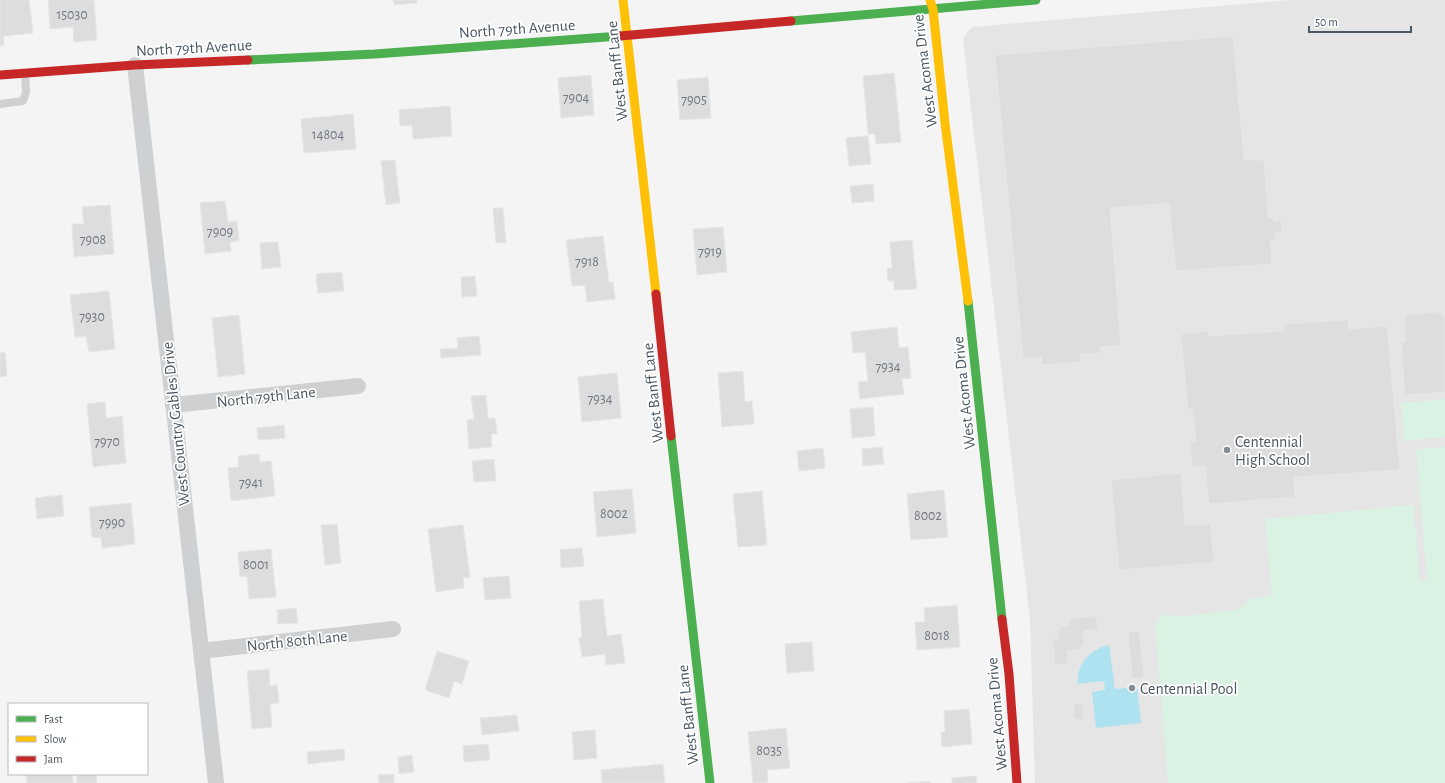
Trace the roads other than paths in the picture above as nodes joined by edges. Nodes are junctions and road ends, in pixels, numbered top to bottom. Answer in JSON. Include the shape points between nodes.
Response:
{"nodes":[{"id":1,"x":623,"y":0,"type":"edge"},
{"id":2,"x":1036,"y":0,"type":"edge"},
{"id":3,"x":931,"y":4,"type":"edge"},
{"id":4,"x":628,"y":35,"type":"junction"},
{"id":5,"x":135,"y":65,"type":"junction"},
{"id":6,"x":25,"y":73,"type":"junction"},
{"id":7,"x":0,"y":75,"type":"edge"},
{"id":8,"x":0,"y":104,"type":"edge"},
{"id":9,"x":358,"y":386,"type":"dead end"},
{"id":10,"x":173,"y":405,"type":"junction"},
{"id":11,"x":393,"y":629,"type":"dead end"},
{"id":12,"x":201,"y":651,"type":"junction"},
{"id":13,"x":216,"y":783,"type":"edge"},
{"id":14,"x":710,"y":783,"type":"edge"},
{"id":15,"x":1017,"y":783,"type":"edge"}],
"edges":[{"from":1,"to":4,"type":"street","name":"West Banff Lane"},
{"from":2,"to":3,"type":"street","name":"North 79th Avenue"},
{"from":3,"to":4,"type":"street","name":"North 79th Avenue"},
{"from":3,"to":15,"type":"street","name":"West Acoma Drive","via":[[969,309],[1009,674]]},
{"from":4,"to":5,"type":"street","name":"North 79th Avenue","via":[[375,54]]},
{"from":4,"to":14,"type":"street","name":"West Banff Lane"},
{"from":5,"to":6,"type":"street","name":"North 79th Avenue"},
{"from":5,"to":10,"type":"street","name":"West Country Gables Drive"},
{"from":6,"to":7,"type":"street","name":"North 79th Avenue"},
{"from":6,"to":8,"type":"lane","via":[[26,92],[23,101]]},
{"from":9,"to":10,"type":"street","name":"North 79th Lane"},
{"from":10,"to":12,"type":"street","name":"West Country Gables Drive"},
{"from":11,"to":12,"type":"street","name":"North 80th Lane"},
{"from":12,"to":13,"type":"street","name":"West Country Gables Drive"}]}
